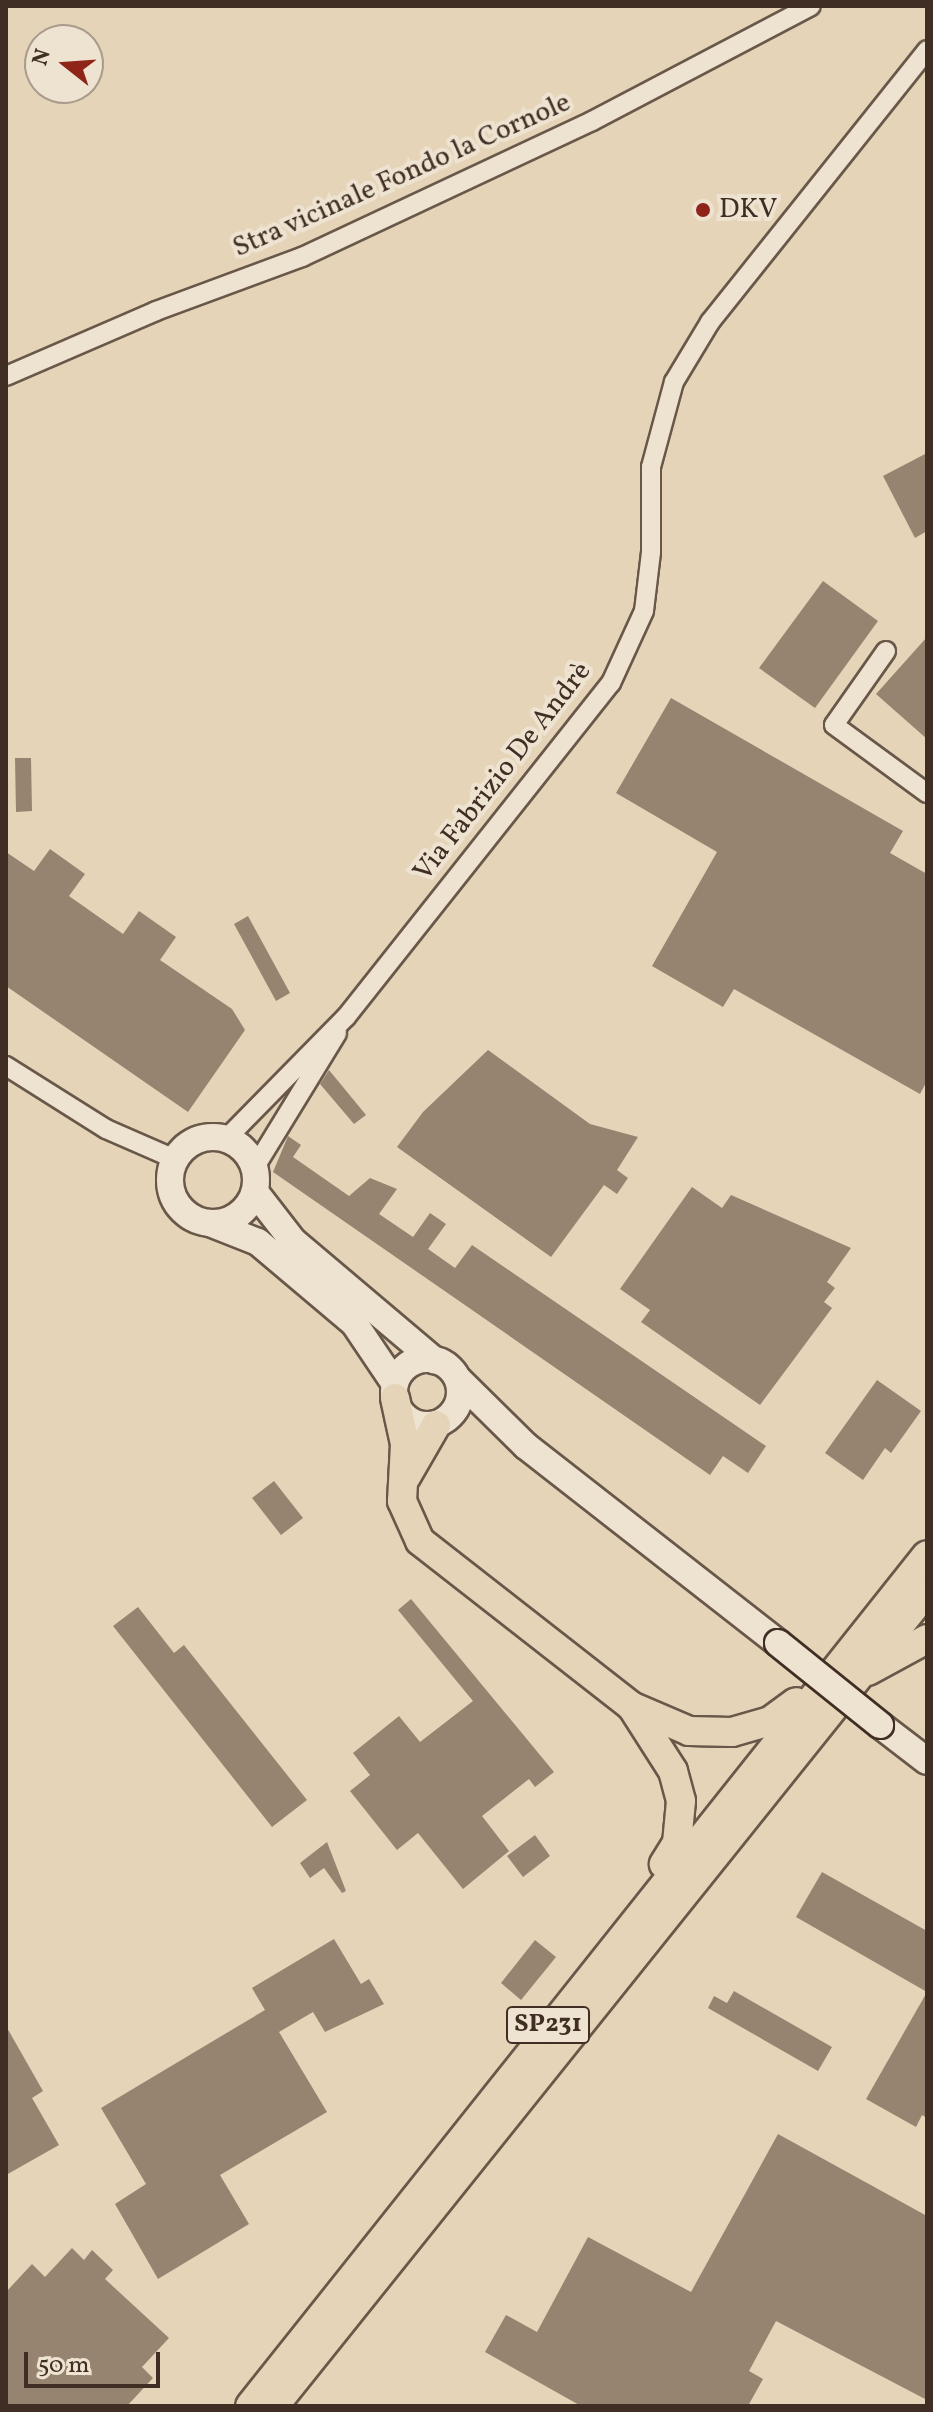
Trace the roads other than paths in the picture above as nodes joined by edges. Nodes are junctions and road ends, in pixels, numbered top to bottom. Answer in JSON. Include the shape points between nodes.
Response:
{"nodes":[{"id":1,"x":811,"y":6,"type":"edge"},
{"id":2,"x":927,"y":50,"type":"edge"},
{"id":3,"x":6,"y":376,"type":"edge"},
{"id":4,"x":886,"y":651,"type":"dead end"},
{"id":5,"x":927,"y":793,"type":"edge"},
{"id":6,"x":346,"y":1017,"type":"junction"},
{"id":7,"x":6,"y":1066,"type":"edge"},
{"id":8,"x":226,"y":1139,"type":"junction"},
{"id":9,"x":175,"y":1159,"type":"junction"},
{"id":10,"x":255,"y":1179,"type":"junction"},
{"id":11,"x":212,"y":1224,"type":"junction"},
{"id":12,"x":434,"y":1360,"type":"junction"},
{"id":13,"x":459,"y":1380,"type":"junction"},
{"id":14,"x":395,"y":1391,"type":"junction"},
{"id":15,"x":446,"y":1418,"type":"junction"},
{"id":16,"x":526,"y":1446,"type":"junction"},
{"id":17,"x":404,"y":1481,"type":"junction"},
{"id":18,"x":927,"y":1555,"type":"edge"},
{"id":19,"x":927,"y":1591,"type":"edge"},
{"id":20,"x":927,"y":1639,"type":"edge"},
{"id":21,"x":851,"y":1648,"type":"junction"},
{"id":22,"x":857,"y":1677,"type":"junction"},
{"id":23,"x":631,"y":1706,"type":"junction"},
{"id":24,"x":927,"y":1761,"type":"edge"},
{"id":25,"x":639,"y":1911,"type":"junction"},
{"id":26,"x":250,"y":2406,"type":"edge"},
{"id":27,"x":274,"y":2406,"type":"edge"}],
"edges":[{"from":1,"to":3,"type":"street","name":"Stra vicinale Fondo la Cornole","via":[[592,121],[314,252]]},
{"from":2,"to":6,"type":"street","name":"Via Fabrizio De Andrè","via":[[710,322],[674,382],[651,467],[651,552],[644,611],[611,683]]},
{"from":4,"to":5,"type":"street","via":[[834,725]]},
{"from":6,"to":8,"type":"street"},
{"from":6,"to":10,"type":"street"},
{"from":7,"to":9,"type":"street","via":[[106,1129]]},
{"from":8,"to":9,"type":"main road","via":[[197,1140]]},
{"from":8,"to":10,"type":"main road","via":[[244,1149]]},
{"from":9,"to":11,"type":"main road","via":[[170,1173],[175,1202],[184,1214]]},
{"from":10,"to":11,"type":"main road","via":[[239,1215]]},
{"from":10,"to":12,"type":"main road","via":[[293,1241]]},
{"from":11,"to":14,"type":"main road","via":[[258,1242],[343,1313]]},
{"from":12,"to":13,"type":"main road"},
{"from":12,"to":14,"type":"main road","via":[[411,1363]]},
{"from":13,"to":15,"type":"main road"},
{"from":13,"to":16,"type":"main road"},
{"from":14,"to":15,"type":"main road","via":[[414,1423]]},
{"from":14,"to":17,"type":"main road","via":[[405,1444]]},
{"from":15,"to":16,"type":"main road"},
{"from":15,"to":17,"type":"main road"},
{"from":16,"to":24,"type":"main road","bridge":true},
{"from":17,"to":23,"type":"main road","via":[[407,1520],[420,1541]]},
{"from":18,"to":21,"type":"main road","number":"SP231"},
{"from":19,"to":22,"type":"main road","number":"SP231"},
{"from":20,"to":22,"type":"main road"},
{"from":21,"to":23,"type":"main road","via":[[793,1705],[770,1721],[732,1732],[689,1731]]},
{"from":21,"to":25,"type":"main road","number":"SP231"},
{"from":22,"to":27,"type":"main road","number":"SP231"},
{"from":23,"to":25,"type":"main road","via":[[673,1771],[681,1801],[677,1843]]},
{"from":25,"to":26,"type":"main road","number":"SP231"}]}
